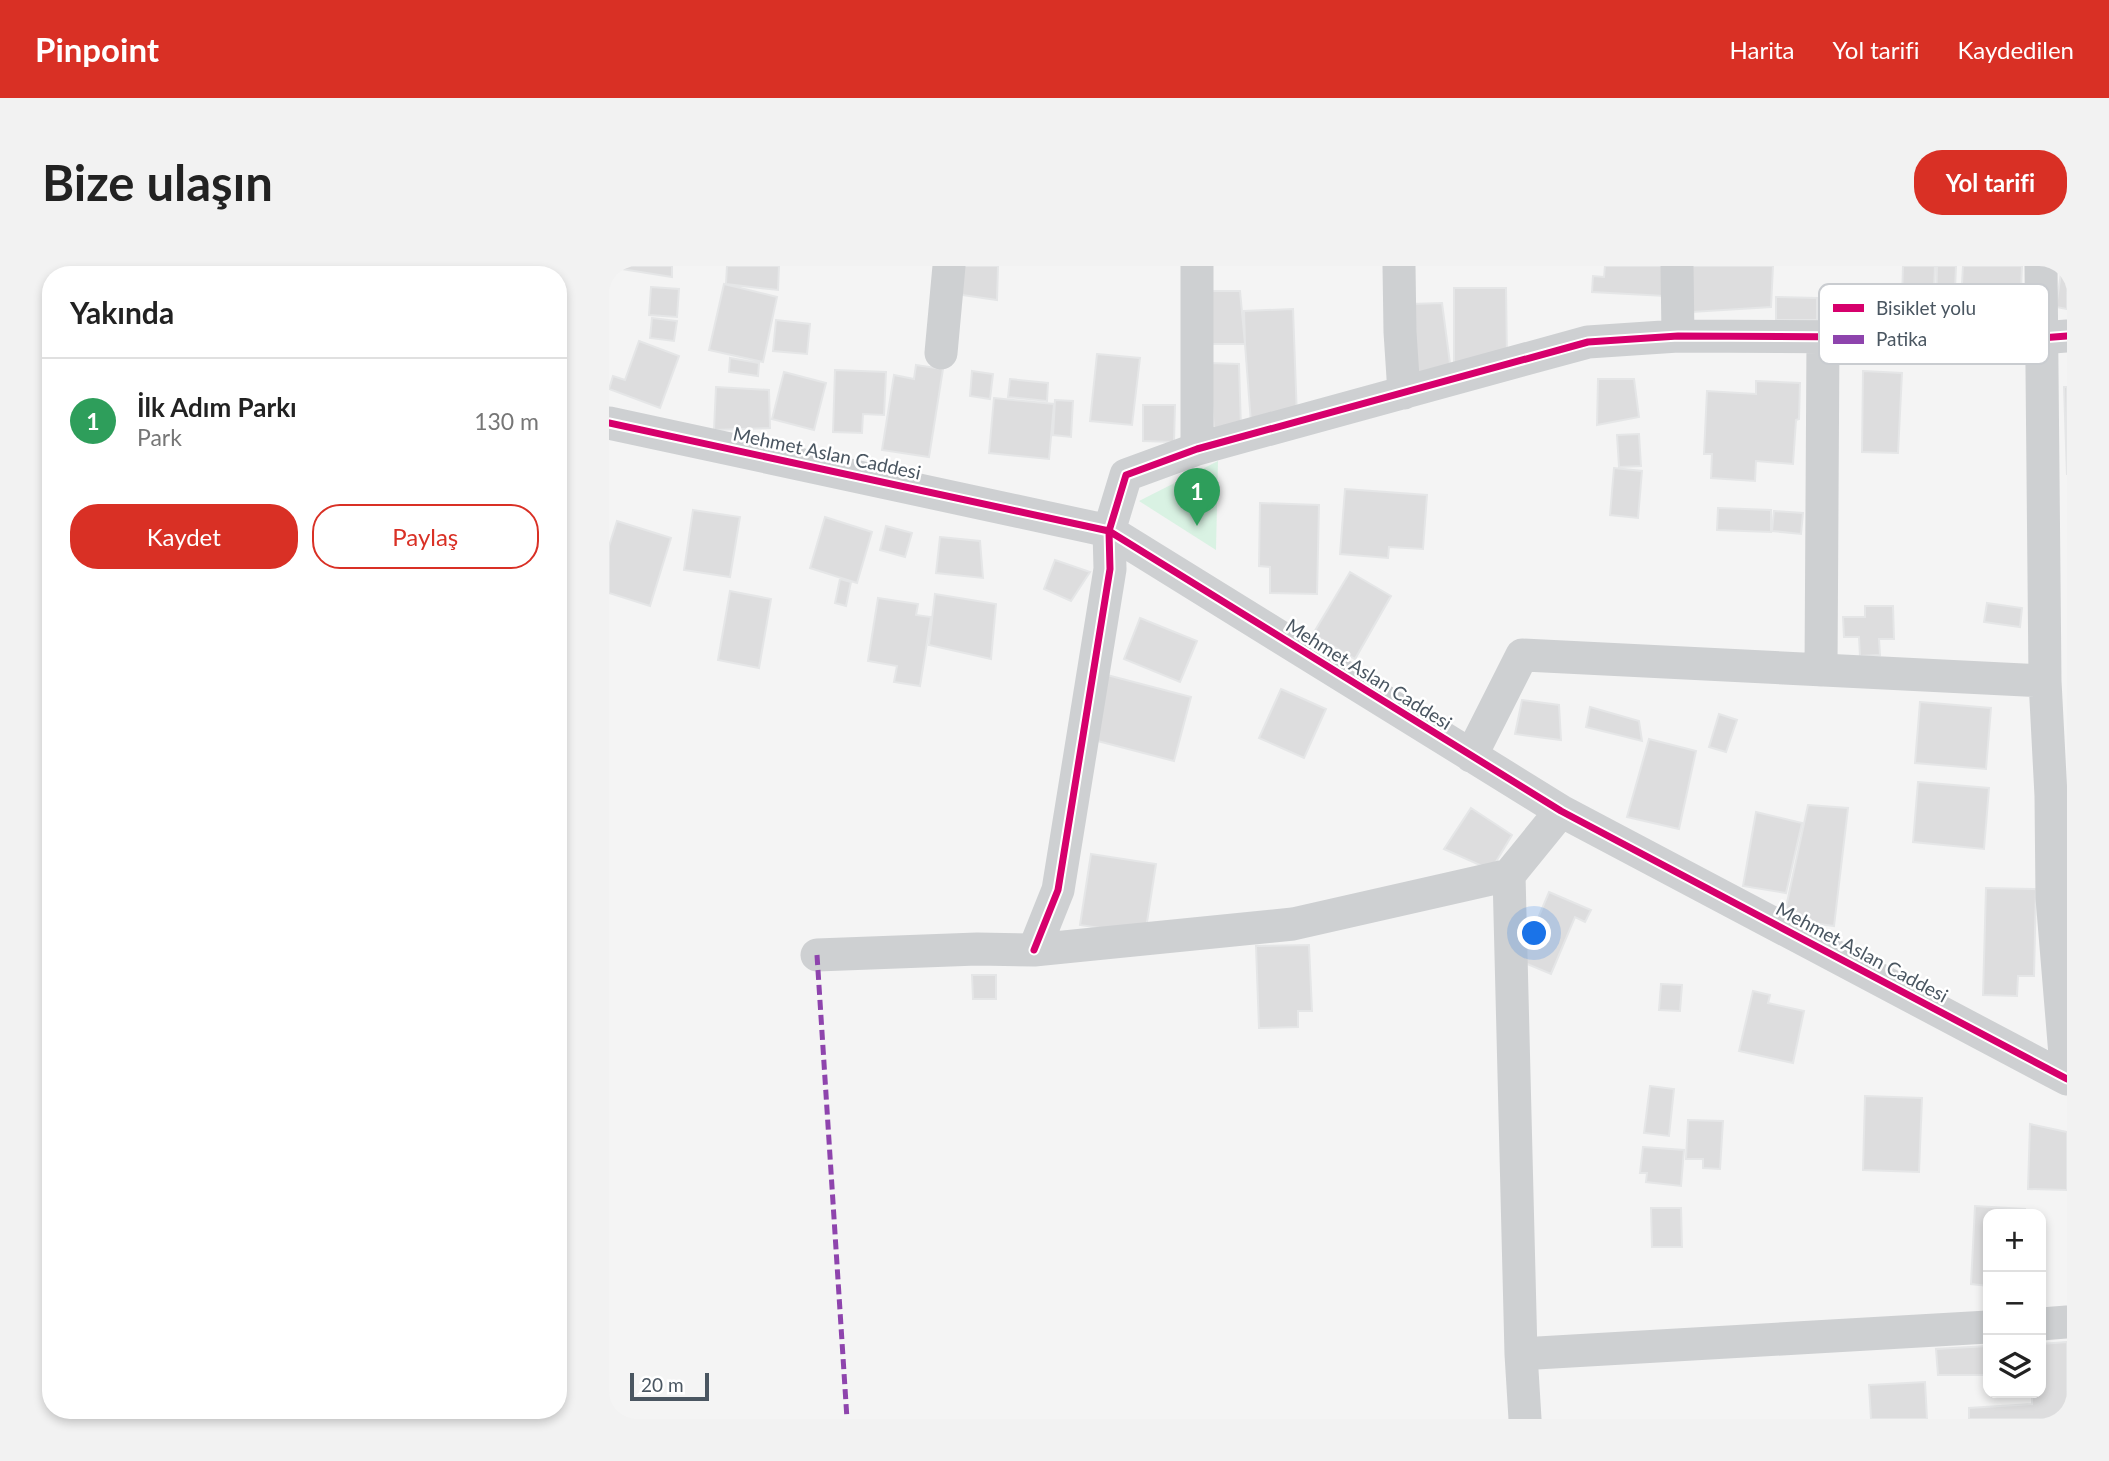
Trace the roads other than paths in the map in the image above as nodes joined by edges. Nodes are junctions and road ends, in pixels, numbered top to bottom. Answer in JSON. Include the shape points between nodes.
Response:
{"nodes":[{"id":1,"x":949,"y":266,"type":"edge"},
{"id":2,"x":1197,"y":266,"type":"edge"},
{"id":3,"x":1399,"y":266,"type":"edge"},
{"id":4,"x":1677,"y":266,"type":"edge"},
{"id":5,"x":2041,"y":266,"type":"edge"},
{"id":6,"x":2044,"y":284,"type":"edge"},
{"id":7,"x":2049,"y":310,"type":"edge"},
{"id":8,"x":1678,"y":336,"type":"junction"},
{"id":9,"x":1819,"y":337,"type":"edge"},
{"id":10,"x":2054,"y":337,"type":"edge"},
{"id":11,"x":941,"y":353,"type":"dead end"},
{"id":12,"x":1823,"y":364,"type":"edge"},
{"id":13,"x":1404,"y":393,"type":"junction"},
{"id":14,"x":609,"y":423,"type":"edge"},
{"id":15,"x":655,"y":432,"type":"junction"},
{"id":16,"x":609,"y":439,"type":"edge"},
{"id":17,"x":1197,"y":449,"type":"junction"},
{"id":18,"x":1109,"y":531,"type":"junction"},
{"id":19,"x":1821,"y":670,"type":"junction"},
{"id":20,"x":2045,"y":681,"type":"junction"},
{"id":21,"x":1471,"y":756,"type":"junction"},
{"id":22,"x":1561,"y":811,"type":"junction"},
{"id":23,"x":1509,"y":875,"type":"junction"},
{"id":24,"x":2060,"y":898,"type":"edge"},
{"id":25,"x":1034,"y":950,"type":"junction"},
{"id":26,"x":817,"y":955,"type":"dead end"},
{"id":27,"x":2067,"y":1079,"type":"edge"},
{"id":28,"x":2067,"y":1322,"type":"edge"},
{"id":29,"x":2046,"y":1324,"type":"edge"},
{"id":30,"x":1983,"y":1327,"type":"edge"},
{"id":31,"x":1521,"y":1354,"type":"junction"},
{"id":32,"x":1525,"y":1419,"type":"edge"}],
"edges":[{"from":1,"to":11,"type":"street"},
{"from":2,"to":17,"type":"street"},
{"from":3,"to":13,"type":"street"},
{"from":4,"to":8,"type":"street"},
{"from":5,"to":6,"type":"street"},
{"from":7,"to":10,"type":"street"},
{"from":8,"to":9,"type":"street"},
{"from":8,"to":13,"type":"street","via":[[1588,342]]},
{"from":10,"to":20,"type":"street"},
{"from":12,"to":19,"type":"street"},
{"from":13,"to":17,"type":"street"},
{"from":14,"to":15,"type":"street","name":"Mehmet Aslan Caddesi"},
{"from":15,"to":16,"type":"street"},
{"from":15,"to":18,"type":"street","name":"Mehmet Aslan Caddesi"},
{"from":17,"to":18,"type":"street","via":[[1126,475]]},
{"from":18,"to":21,"type":"street","name":"Mehmet Aslan Caddesi"},
{"from":18,"to":25,"type":"street","via":[[1110,569],[1058,890]]},
{"from":19,"to":20,"type":"street"},
{"from":19,"to":21,"type":"street","via":[[1522,655]]},
{"from":20,"to":24,"type":"street"},
{"from":21,"to":22,"type":"street","name":"Mehmet Aslan Caddesi"},
{"from":22,"to":23,"type":"street"},
{"from":22,"to":27,"type":"street","name":"Mehmet Aslan Caddesi"},
{"from":23,"to":25,"type":"street","via":[[1293,924]]},
{"from":23,"to":31,"type":"street"},
{"from":24,"to":27,"type":"street"},
{"from":25,"to":26,"type":"street"},
{"from":28,"to":29,"type":"street"},
{"from":30,"to":31,"type":"street"},
{"from":31,"to":32,"type":"street"}]}
